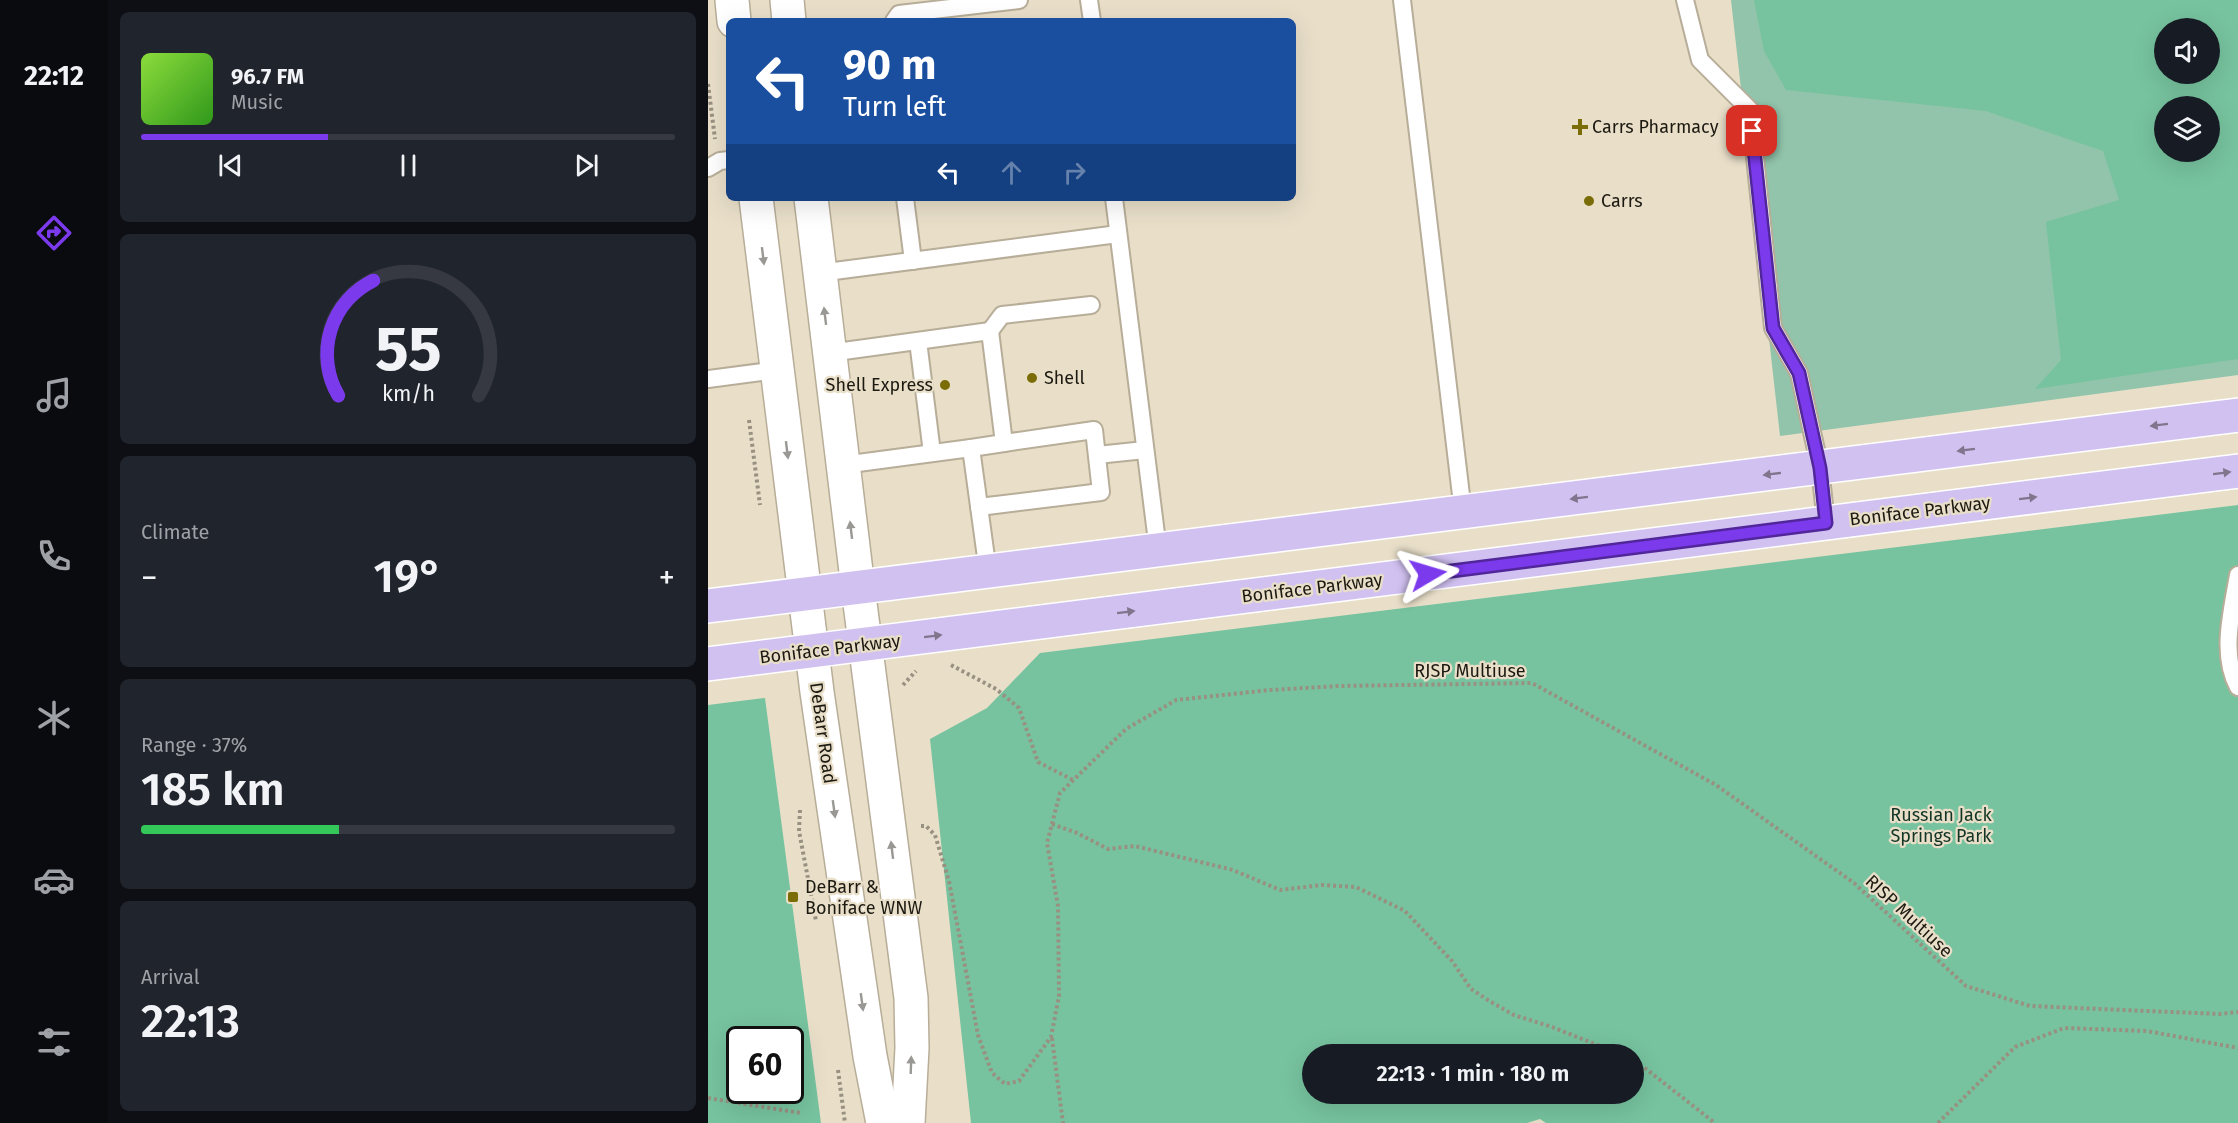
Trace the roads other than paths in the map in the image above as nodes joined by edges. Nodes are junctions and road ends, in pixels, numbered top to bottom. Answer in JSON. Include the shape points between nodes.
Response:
{"nodes":[{"id":1,"x":732,"y":0,"type":"edge"},
{"id":2,"x":786,"y":0,"type":"edge"},
{"id":3,"x":1019,"y":0,"type":"edge"},
{"id":4,"x":1089,"y":0,"type":"edge"},
{"id":5,"x":1402,"y":0,"type":"edge"},
{"id":6,"x":1685,"y":0,"type":"edge"},
{"id":7,"x":734,"y":18,"type":"edge"},
{"id":8,"x":789,"y":18,"type":"edge"},
{"id":9,"x":896,"y":18,"type":"edge"},
{"id":10,"x":1092,"y":18,"type":"edge"},
{"id":11,"x":726,"y":160,"type":"edge"},
{"id":12,"x":708,"y":168,"type":"edge"},
{"id":13,"x":756,"y":201,"type":"edge"},
{"id":14,"x":810,"y":201,"type":"edge"},
{"id":15,"x":905,"y":201,"type":"edge"},
{"id":16,"x":1114,"y":201,"type":"edge"},
{"id":17,"x":1118,"y":234,"type":"junction"},
{"id":18,"x":913,"y":261,"type":"junction"},
{"id":19,"x":819,"y":273,"type":"junction"},
{"id":20,"x":1091,"y":305,"type":"dead end"},
{"id":21,"x":990,"y":331,"type":"junction"},
{"id":22,"x":918,"y":341,"type":"junction"},
{"id":23,"x":829,"y":352,"type":"junction"},
{"id":24,"x":777,"y":370,"type":"junction"},
{"id":25,"x":708,"y":379,"type":"edge"},
{"id":26,"x":2238,"y":415,"type":"edge"},
{"id":27,"x":1004,"y":443,"type":"junction"},
{"id":28,"x":971,"y":448,"type":"junction"},
{"id":29,"x":1145,"y":450,"type":"junction"},
{"id":30,"x":933,"y":453,"type":"junction"},
{"id":31,"x":1097,"y":455,"type":"junction"},
{"id":32,"x":843,"y":465,"type":"junction"},
{"id":33,"x":1820,"y":468,"type":"junction"},
{"id":34,"x":2238,"y":471,"type":"edge"},
{"id":35,"x":979,"y":507,"type":"junction"},
{"id":36,"x":1463,"y":512,"type":"junction"},
{"id":37,"x":1826,"y":523,"type":"junction"},
{"id":38,"x":1158,"y":550,"type":"junction"},
{"id":39,"x":988,"y":572,"type":"junction"},
{"id":40,"x":2238,"y":575,"type":"edge"},
{"id":41,"x":858,"y":588,"type":"junction"},
{"id":42,"x":805,"y":594,"type":"junction"},
{"id":43,"x":708,"y":606,"type":"edge"},
{"id":44,"x":866,"y":645,"type":"junction"},
{"id":45,"x":812,"y":651,"type":"junction"},
{"id":46,"x":708,"y":664,"type":"edge"},
{"id":47,"x":2238,"y":687,"type":"edge"},
{"id":48,"x":883,"y":1123,"type":"edge"},
{"id":49,"x":909,"y":1123,"type":"edge"}],
"edges":[{"from":1,"to":7,"type":"main road"},
{"from":2,"to":8,"type":"main road"},
{"from":3,"to":9,"type":"lane","via":[[918,11]]},
{"from":4,"to":10,"type":"lane"},
{"from":5,"to":36,"type":"lane"},
{"from":6,"to":33,"type":"lane","via":[[1701,60],[1750,110],[1773,328],[1799,373]]},
{"from":11,"to":12,"type":"lane"},
{"from":13,"to":24,"type":"main road","name":"DeBarr Road","one_way":true},
{"from":14,"to":19,"type":"main road"},
{"from":15,"to":18,"type":"lane"},
{"from":16,"to":17,"type":"lane"},
{"from":17,"to":18,"type":"lane"},
{"from":17,"to":29,"type":"lane"},
{"from":18,"to":19,"type":"lane"},
{"from":23,"to":19,"type":"main road","one_way":true},
{"from":20,"to":21,"type":"lane","via":[[1002,315]]},
{"from":21,"to":22,"type":"lane"},
{"from":21,"to":27,"type":"lane"},
{"from":22,"to":23,"type":"lane"},
{"from":22,"to":30,"type":"lane"},
{"from":23,"to":32,"type":"main road"},
{"from":24,"to":25,"type":"lane"},
{"from":24,"to":42,"type":"main road","name":"DeBarr Road","one_way":true},
{"from":26,"to":33,"type":"main road","one_way":true},
{"from":27,"to":28,"type":"lane"},
{"from":27,"to":31,"type":"lane","via":[[1094,430]]},
{"from":28,"to":30,"type":"lane"},
{"from":28,"to":35,"type":"lane"},
{"from":29,"to":31,"type":"lane"},
{"from":29,"to":38,"type":"lane"},
{"from":30,"to":32,"type":"lane"},
{"from":31,"to":35,"type":"lane","via":[[1101,492]]},
{"from":41,"to":32,"type":"main road","one_way":true},
{"from":33,"to":36,"type":"main road","one_way":true},
{"from":33,"to":37,"type":"lane"},
{"from":37,"to":34,"type":"main road","name":"Boniface Parkway","one_way":true},
{"from":35,"to":39,"type":"lane"},
{"from":36,"to":38,"type":"main road"},
{"from":44,"to":37,"type":"main road","name":"Boniface Parkway","one_way":true},
{"from":38,"to":39,"type":"main road"},
{"from":39,"to":41,"type":"main road"},
{"from":40,"to":47,"type":"lane","via":[[2229,651]]},
{"from":41,"to":42,"type":"main road"},
{"from":41,"to":44,"type":"main road"},
{"from":42,"to":43,"type":"main road"},
{"from":42,"to":45,"type":"main road","name":"DeBarr Road"},
{"from":44,"to":45,"type":"main road","name":"Boniface Parkway"},
{"from":49,"to":44,"type":"main road","one_way":true,"via":[[911,998]]},
{"from":45,"to":46,"type":"main road","name":"Boniface Parkway"},
{"from":45,"to":48,"type":"main road","name":"DeBarr Road","one_way":true}]}
